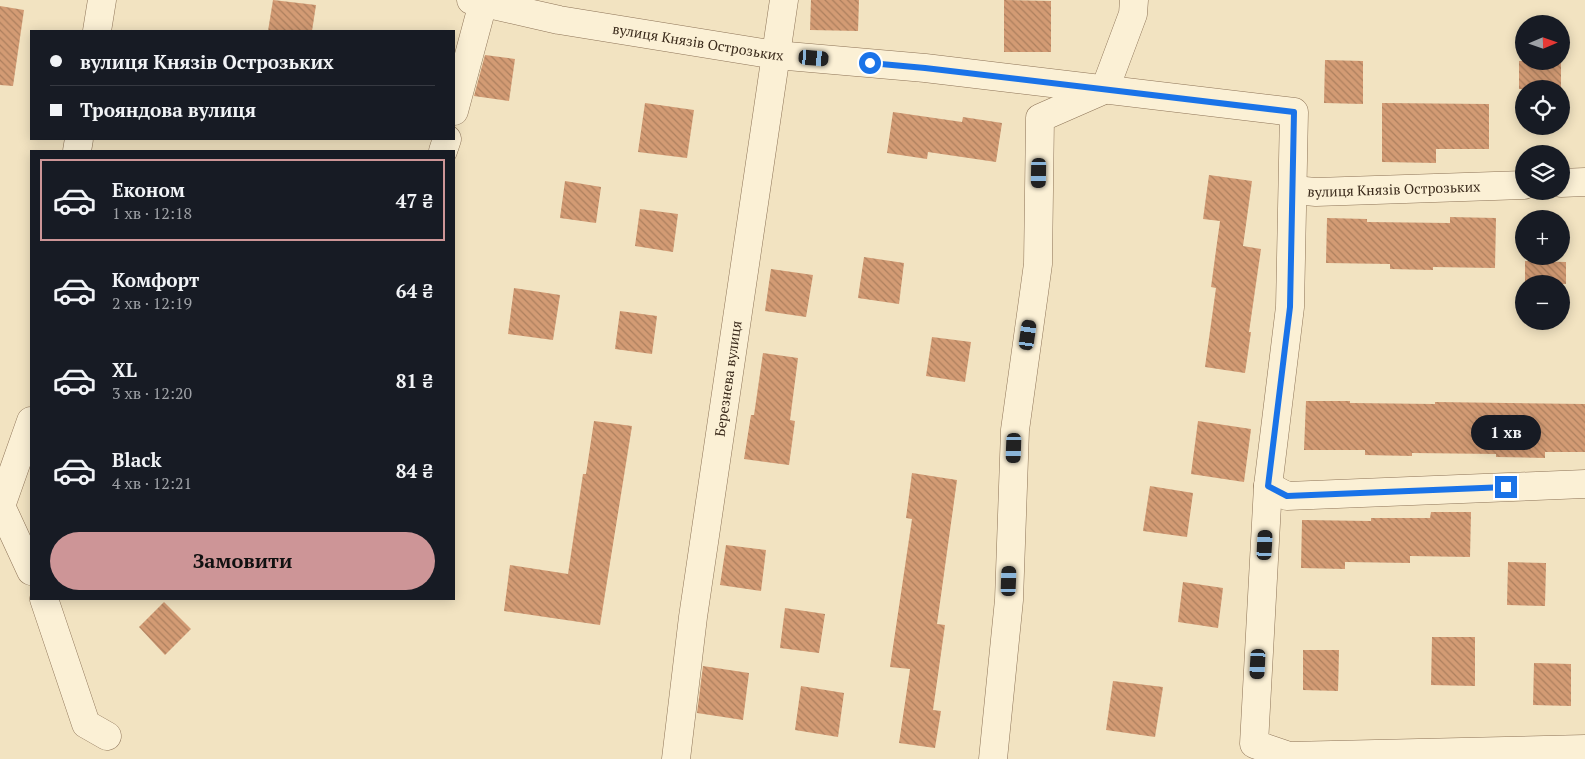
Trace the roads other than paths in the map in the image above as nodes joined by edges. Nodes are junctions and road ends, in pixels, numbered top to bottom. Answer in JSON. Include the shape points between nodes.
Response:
{"nodes":[{"id":1,"x":102,"y":0,"type":"edge"},
{"id":2,"x":784,"y":0,"type":"edge"},
{"id":3,"x":1134,"y":0,"type":"edge"},
{"id":4,"x":477,"y":2,"type":"edge"},
{"id":5,"x":97,"y":30,"type":"edge"},
{"id":6,"x":776,"y":55,"type":"junction"},
{"id":7,"x":1105,"y":89,"type":"junction"},
{"id":8,"x":455,"y":107,"type":"edge"},
{"id":9,"x":1585,"y":182,"type":"edge"},
{"id":10,"x":1570,"y":183,"type":"edge"},
{"id":11,"x":1515,"y":185,"type":"edge"},
{"id":12,"x":1293,"y":190,"type":"junction"},
{"id":13,"x":30,"y":424,"type":"edge"},
{"id":14,"x":1585,"y":484,"type":"edge"},
{"id":15,"x":1268,"y":486,"type":"junction"},
{"id":16,"x":30,"y":569,"type":"edge"},
{"id":17,"x":44,"y":600,"type":"edge"},
{"id":18,"x":107,"y":736,"type":"dead end"},
{"id":19,"x":1585,"y":749,"type":"edge"},
{"id":20,"x":676,"y":759,"type":"edge"},
{"id":21,"x":994,"y":759,"type":"edge"}],
"edges":[{"from":1,"to":5,"type":"street"},
{"from":2,"to":6,"type":"street","name":"Березнева вулиця"},
{"from":3,"to":7,"type":"street","via":[[1133,14]]},
{"from":4,"to":6,"type":"street","name":"вулиця Князів Острозьких","via":[[559,20]]},
{"from":4,"to":8,"type":"street","name":"вулиця Князів Острозьких"},
{"from":6,"to":7,"type":"street","name":"вулиця Князів Острозьких"},
{"from":6,"to":20,"type":"street","name":"Березнева вулиця","via":[[693,616]]},
{"from":7,"to":12,"type":"street","name":"вулиця Князів Острозьких","via":[[1294,112]]},
{"from":7,"to":21,"type":"street","via":[[1040,118],[1038,264],[1015,430],[1009,600]]},
{"from":9,"to":10,"type":"street"},
{"from":11,"to":12,"type":"street","name":"вулиця Князів Острозьких"},
{"from":12,"to":15,"type":"street","via":[[1290,307]]},
{"from":13,"to":16,"type":"street","via":[[1,506]]},
{"from":14,"to":15,"type":"street","via":[[1287,496]]},
{"from":15,"to":19,"type":"street","via":[[1254,744],[1289,756]]},
{"from":17,"to":18,"type":"street","via":[[86,724]]}]}
